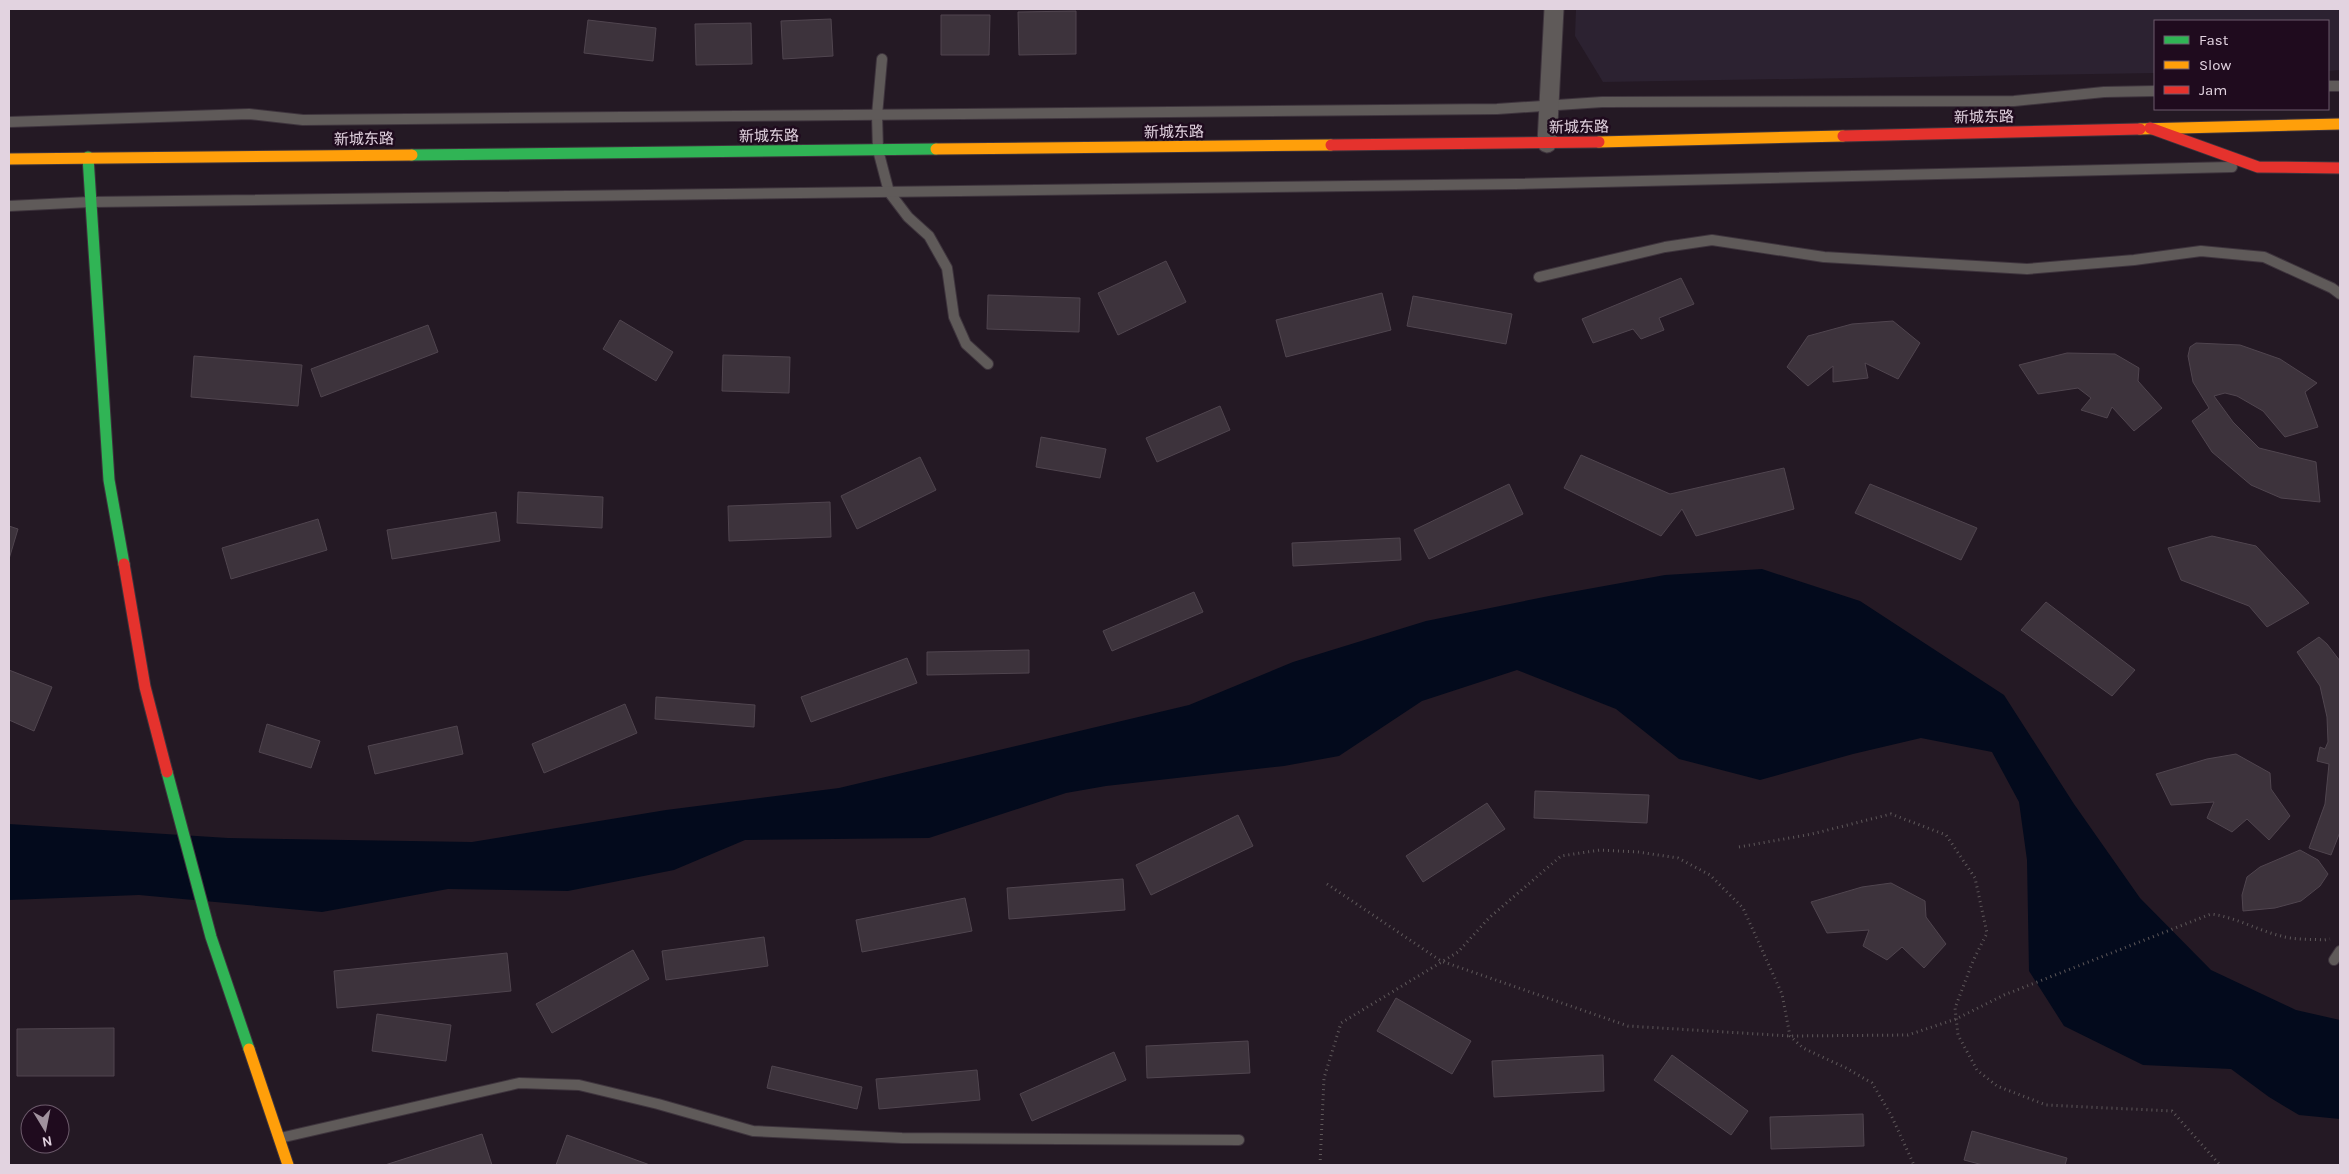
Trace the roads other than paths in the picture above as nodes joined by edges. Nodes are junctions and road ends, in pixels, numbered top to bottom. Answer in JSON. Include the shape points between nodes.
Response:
{"nodes":[{"id":1,"x":1554,"y":9,"type":"edge"},
{"id":2,"x":882,"y":59,"type":"dead end"},
{"id":3,"x":2154,"y":91,"type":"edge"},
{"id":4,"x":1549,"y":105,"type":"junction"},
{"id":5,"x":878,"y":115,"type":"junction"},
{"id":6,"x":9,"y":122,"type":"edge"},
{"id":7,"x":2340,"y":124,"type":"edge"},
{"id":8,"x":2150,"y":128,"type":"junction"},
{"id":9,"x":1547,"y":143,"type":"junction"},
{"id":10,"x":878,"y":150,"type":"junction"},
{"id":11,"x":88,"y":157,"type":"junction"},
{"id":12,"x":9,"y":159,"type":"edge"},
{"id":13,"x":2258,"y":167,"type":"junction"},
{"id":14,"x":2340,"y":168,"type":"edge"},
{"id":15,"x":889,"y":192,"type":"junction"},
{"id":16,"x":90,"y":202,"type":"junction"},
{"id":17,"x":9,"y":206,"type":"edge"},
{"id":18,"x":1539,"y":277,"type":"dead end"},
{"id":19,"x":2340,"y":294,"type":"edge"},
{"id":20,"x":988,"y":364,"type":"dead end"},
{"id":21,"x":279,"y":1139,"type":"junction"},
{"id":22,"x":1239,"y":1140,"type":"dead end"},
{"id":23,"x":288,"y":1165,"type":"edge"}],
"edges":[{"from":1,"to":4,"type":"street"},
{"from":2,"to":5,"type":"lane"},
{"from":3,"to":4,"type":"lane","via":[[2014,100]]},
{"from":4,"to":5,"type":"lane","via":[[1497,109]]},
{"from":4,"to":9,"type":"street"},
{"from":5,"to":6,"type":"lane","via":[[303,120],[249,114]]},
{"from":5,"to":10,"type":"lane"},
{"from":7,"to":8,"type":"main road","name":"新城东路"},
{"from":8,"to":9,"type":"main road","name":"新城东路"},
{"from":8,"to":13,"type":"main road"},
{"from":9,"to":10,"type":"main road","name":"新城东路"},
{"from":10,"to":11,"type":"main road","name":"新城东路"},
{"from":10,"to":15,"type":"lane"},
{"from":11,"to":12,"type":"main road","name":"新城东路"},
{"from":11,"to":16,"type":"main road"},
{"from":13,"to":14,"type":"main road"},
{"from":13,"to":15,"type":"lane","via":[[1515,184]]},
{"from":15,"to":16,"type":"lane"},
{"from":15,"to":20,"type":"lane","via":[[934,244],[947,268],[954,318],[966,344]]},
{"from":16,"to":17,"type":"lane"},
{"from":16,"to":21,"type":"main road","via":[[109,480],[145,686],[211,937]]},
{"from":18,"to":19,"type":"lane","via":[[1665,247],[1712,240],[1824,258],[2027,269],[2201,251],[2264,257]]},
{"from":21,"to":22,"type":"lane","via":[[519,1083],[579,1085],[753,1131],[902,1138]]},
{"from":21,"to":23,"type":"main road"}]}
